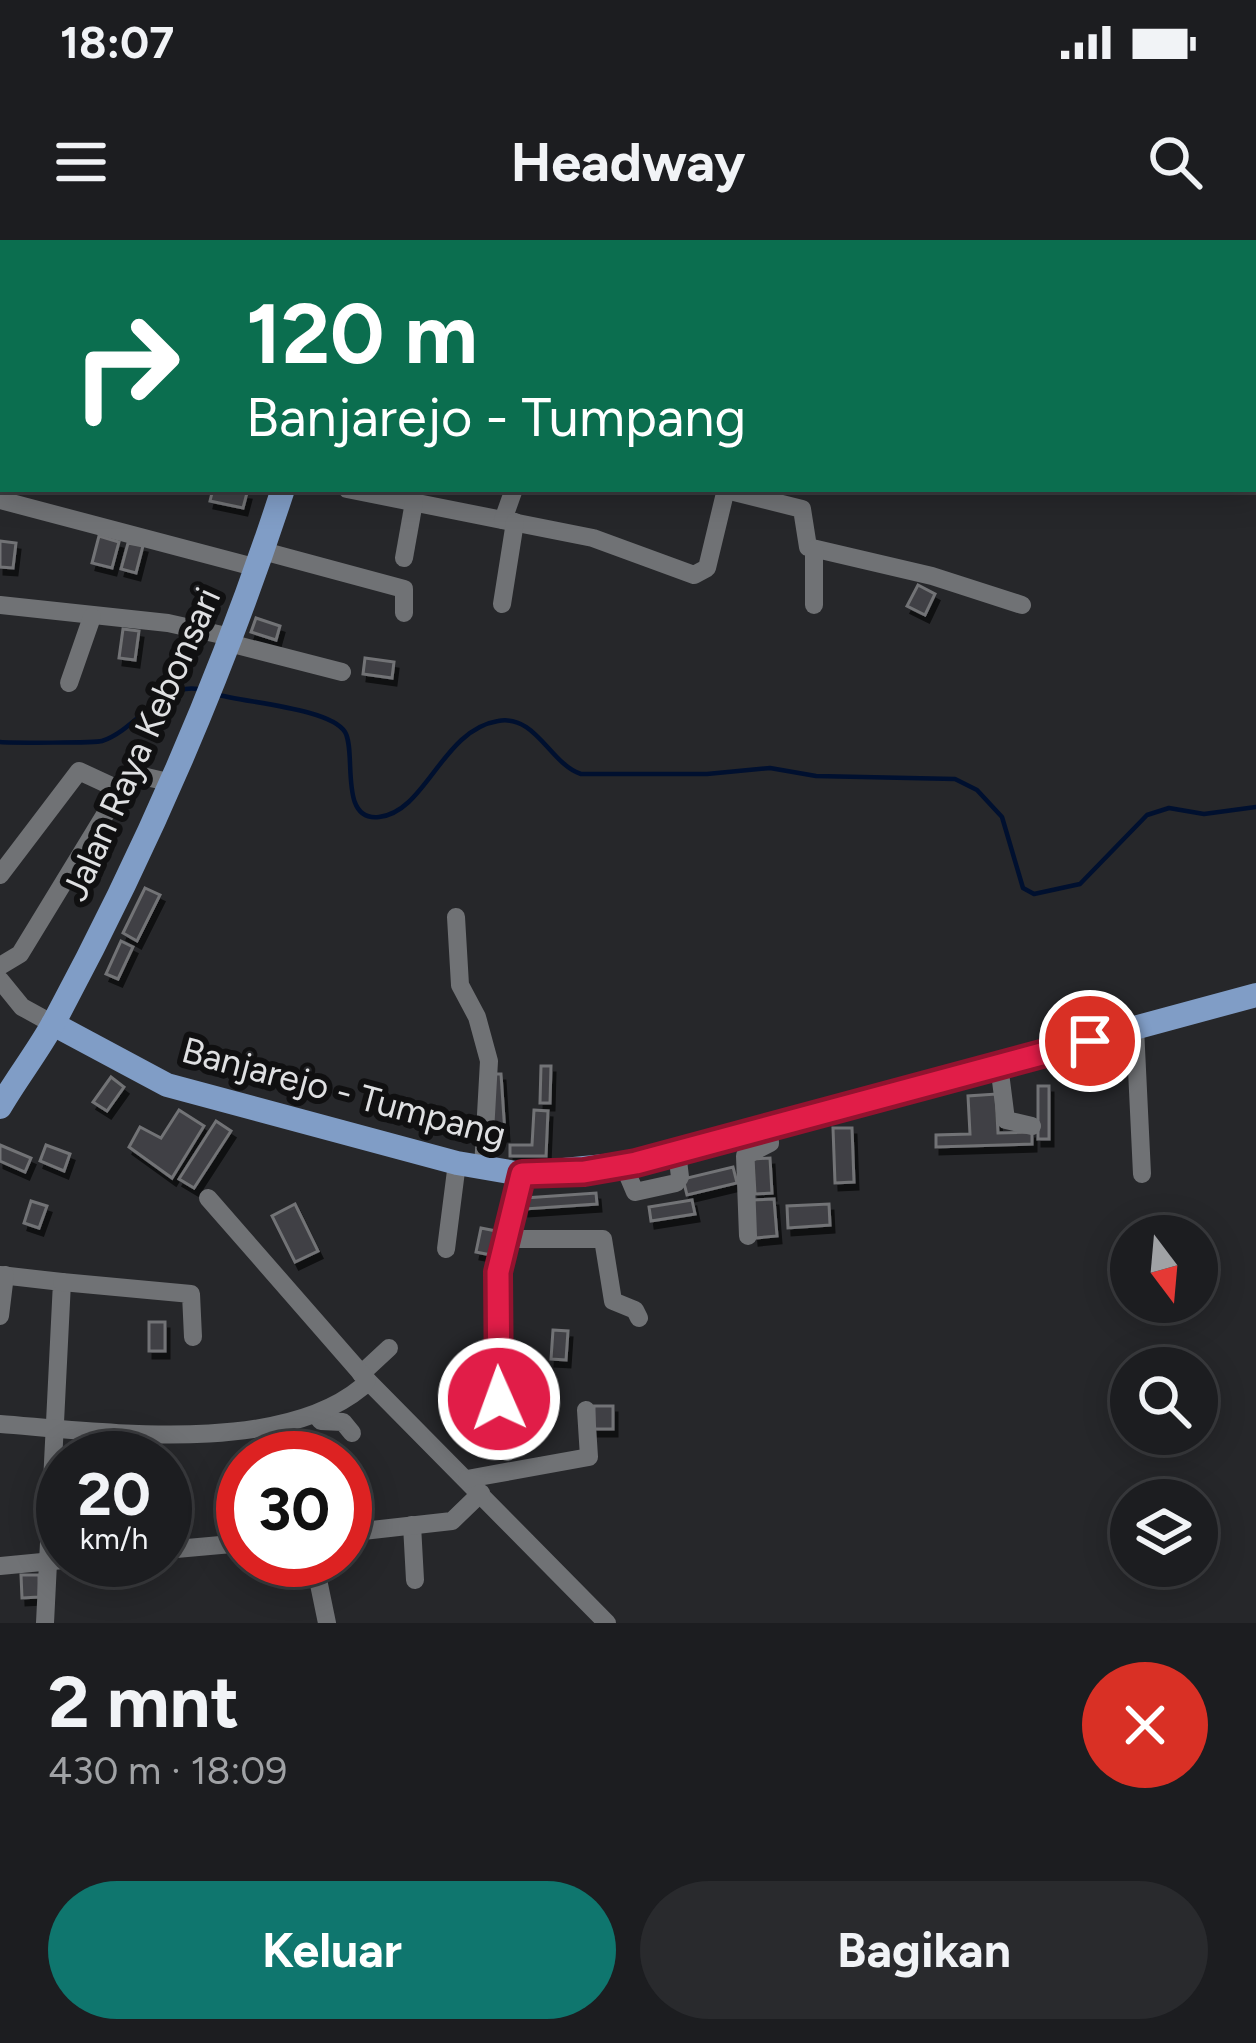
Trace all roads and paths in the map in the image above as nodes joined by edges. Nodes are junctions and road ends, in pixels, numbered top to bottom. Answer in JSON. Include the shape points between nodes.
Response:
{"nodes":[{"id":1,"x":283,"y":492,"type":"edge"},
{"id":2,"x":362,"y":492,"type":"edge"},
{"id":3,"x":514,"y":492,"type":"edge"},
{"id":4,"x":725,"y":492,"type":"edge"},
{"id":5,"x":737,"y":492,"type":"edge"},
{"id":6,"x":0,"y":500,"type":"edge"},
{"id":7,"x":414,"y":502,"type":"junction"},
{"id":8,"x":509,"y":521,"type":"junction"},
{"id":9,"x":814,"y":549,"type":"junction"},
{"id":10,"x":404,"y":558,"type":"dead end"},
{"id":11,"x":260,"y":559,"type":"junction"},
{"id":12,"x":502,"y":604,"type":"dead end"},
{"id":13,"x":814,"y":604,"type":"dead end"},
{"id":14,"x":0,"y":605,"type":"edge"},
{"id":15,"x":1022,"y":605,"type":"dead end"},
{"id":16,"x":404,"y":614,"type":"dead end"},
{"id":17,"x":92,"y":617,"type":"junction"},
{"id":18,"x":230,"y":640,"type":"junction"},
{"id":19,"x":342,"y":672,"type":"dead end"},
{"id":20,"x":69,"y":683,"type":"dead end"},
{"id":21,"x":168,"y":782,"type":"junction"},
{"id":22,"x":120,"y":790,"type":"junction"},
{"id":23,"x":0,"y":875,"type":"edge"},
{"id":24,"x":456,"y":916,"type":"dead end"},
{"id":25,"x":0,"y":967,"type":"edge"},
{"id":26,"x":0,"y":980,"type":"edge"},
{"id":27,"x":1256,"y":995,"type":"edge"},
{"id":28,"x":1135,"y":1028,"type":"junction"},
{"id":29,"x":47,"y":1032,"type":"junction"},
{"id":30,"x":999,"y":1065,"type":"junction"},
{"id":31,"x":0,"y":1107,"type":"edge"},
{"id":32,"x":1032,"y":1126,"type":"dead end"},
{"id":33,"x":769,"y":1127,"type":"junction"},
{"id":34,"x":458,"y":1162,"type":"junction"},
{"id":35,"x":483,"y":1168,"type":"junction"},
{"id":36,"x":522,"y":1174,"type":"junction"},
{"id":37,"x":1142,"y":1174,"type":"dead end"},
{"id":38,"x":208,"y":1198,"type":"dead end"},
{"id":39,"x":748,"y":1236,"type":"dead end"},
{"id":40,"x":506,"y":1239,"type":"junction"},
{"id":41,"x":446,"y":1249,"type":"dead end"},
{"id":42,"x":2,"y":1275,"type":"edge"},
{"id":43,"x":62,"y":1282,"type":"junction"},
{"id":44,"x":0,"y":1316,"type":"edge"},
{"id":45,"x":639,"y":1318,"type":"dead end"},
{"id":46,"x":193,"y":1337,"type":"dead end"},
{"id":47,"x":389,"y":1348,"type":"dead end"},
{"id":48,"x":360,"y":1384,"type":"junction"},
{"id":49,"x":586,"y":1410,"type":"dead end"},
{"id":50,"x":316,"y":1415,"type":"junction"},
{"id":51,"x":0,"y":1424,"type":"edge"},
{"id":52,"x":54,"y":1428,"type":"junction"},
{"id":53,"x":54,"y":1431,"type":"edge"},
{"id":54,"x":350,"y":1431,"type":"edge"},
{"id":55,"x":507,"y":1452,"type":"dead end"},
{"id":56,"x":474,"y":1493,"type":"junction"},
{"id":57,"x":412,"y":1526,"type":"junction"},
{"id":58,"x":372,"y":1530,"type":"edge"},
{"id":59,"x":36,"y":1563,"type":"edge"},
{"id":60,"x":0,"y":1566,"type":"edge"},
{"id":61,"x":415,"y":1580,"type":"dead end"},
{"id":62,"x":52,"y":1587,"type":"edge"},
{"id":63,"x":320,"y":1587,"type":"edge"},
{"id":64,"x":46,"y":1623,"type":"edge"},
{"id":65,"x":327,"y":1623,"type":"edge"},
{"id":66,"x":607,"y":1623,"type":"edge"}],
"edges":[{"from":1,"to":11,"type":"main road","name":"Jalan Raya Kebonsari"},
{"from":2,"to":7,"type":"street"},
{"from":3,"to":8,"type":"street"},
{"from":4,"to":8,"type":"street","via":[[707,568],[698,575],[593,538]]},
{"from":5,"to":9,"type":"street","via":[[802,509],[804,540]]},
{"from":6,"to":11,"type":"street"},
{"from":7,"to":8,"type":"street"},
{"from":7,"to":10,"type":"street"},
{"from":8,"to":12,"type":"street"},
{"from":9,"to":13,"type":"street"},
{"from":9,"to":15,"type":"street"},
{"from":11,"to":16,"type":"street","via":[[404,589]]},
{"from":11,"to":18,"type":"main road","name":"Jalan Raya Kebonsari"},
{"from":14,"to":17,"type":"street"},
{"from":17,"to":18,"type":"street","via":[[169,623]]},
{"from":17,"to":20,"type":"street"},
{"from":18,"to":19,"type":"street"},
{"from":18,"to":21,"type":"main road","name":"Jalan Raya Kebonsari"},
{"from":21,"to":22,"type":"street","via":[[138,775]]},
{"from":21,"to":29,"type":"main road","name":"Jalan Raya Kebonsari"},
{"from":22,"to":23,"type":"street","via":[[80,771]]},
{"from":22,"to":25,"type":"street","via":[[20,955]]},
{"from":24,"to":35,"type":"street","via":[[460,988],[489,1061]]},
{"from":26,"to":29,"type":"street"},
{"from":27,"to":28,"type":"main road","name":"Banjarejo - Tumpang"},
{"from":28,"to":30,"type":"main road","name":"Banjarejo - Tumpang"},
{"from":28,"to":37,"type":"street"},
{"from":29,"to":31,"type":"main road","name":"Jalan Raya Kebonsari"},
{"from":29,"to":34,"type":"main road","name":"Banjarejo - Tumpang","via":[[167,1085]]},
{"from":30,"to":32,"type":"street","via":[[1006,1120]]},
{"from":30,"to":33,"type":"main road","name":"Banjarejo - Tumpang"},
{"from":33,"to":36,"type":"main road","name":"Banjarejo - Tumpang","via":[[625,1166]]},
{"from":33,"to":39,"type":"street","via":[[770,1143],[745,1156]]},
{"from":34,"to":35,"type":"main road","name":"Banjarejo - Tumpang"},
{"from":34,"to":41,"type":"street"},
{"from":35,"to":36,"type":"main road","name":"Banjarejo - Tumpang"},
{"from":36,"to":40,"type":"street"},
{"from":38,"to":48,"type":"street"},
{"from":40,"to":45,"type":"street","via":[[603,1239],[614,1304]]},
{"from":40,"to":55,"type":"street","via":[[496,1320]]},
{"from":42,"to":43,"type":"street"},
{"from":42,"to":44,"type":"street"},
{"from":43,"to":46,"type":"street","via":[[191,1294]]},
{"from":43,"to":52,"type":"street"},
{"from":47,"to":48,"type":"street"},
{"from":48,"to":50,"type":"street"},
{"from":48,"to":56,"type":"street"},
{"from":49,"to":56,"type":"street","via":[[589,1457]]},
{"from":50,"to":52,"type":"street","via":[[241,1431]]},
{"from":50,"to":54,"type":"street"},
{"from":51,"to":52,"type":"street"},
{"from":52,"to":53,"type":"street"},
{"from":56,"to":57,"type":"street","via":[[452,1521]]},
{"from":56,"to":66,"type":"street"},
{"from":57,"to":58,"type":"street"},
{"from":57,"to":61,"type":"street"},
{"from":59,"to":60,"type":"street"},
{"from":62,"to":64,"type":"street"},
{"from":63,"to":65,"type":"street"}]}
